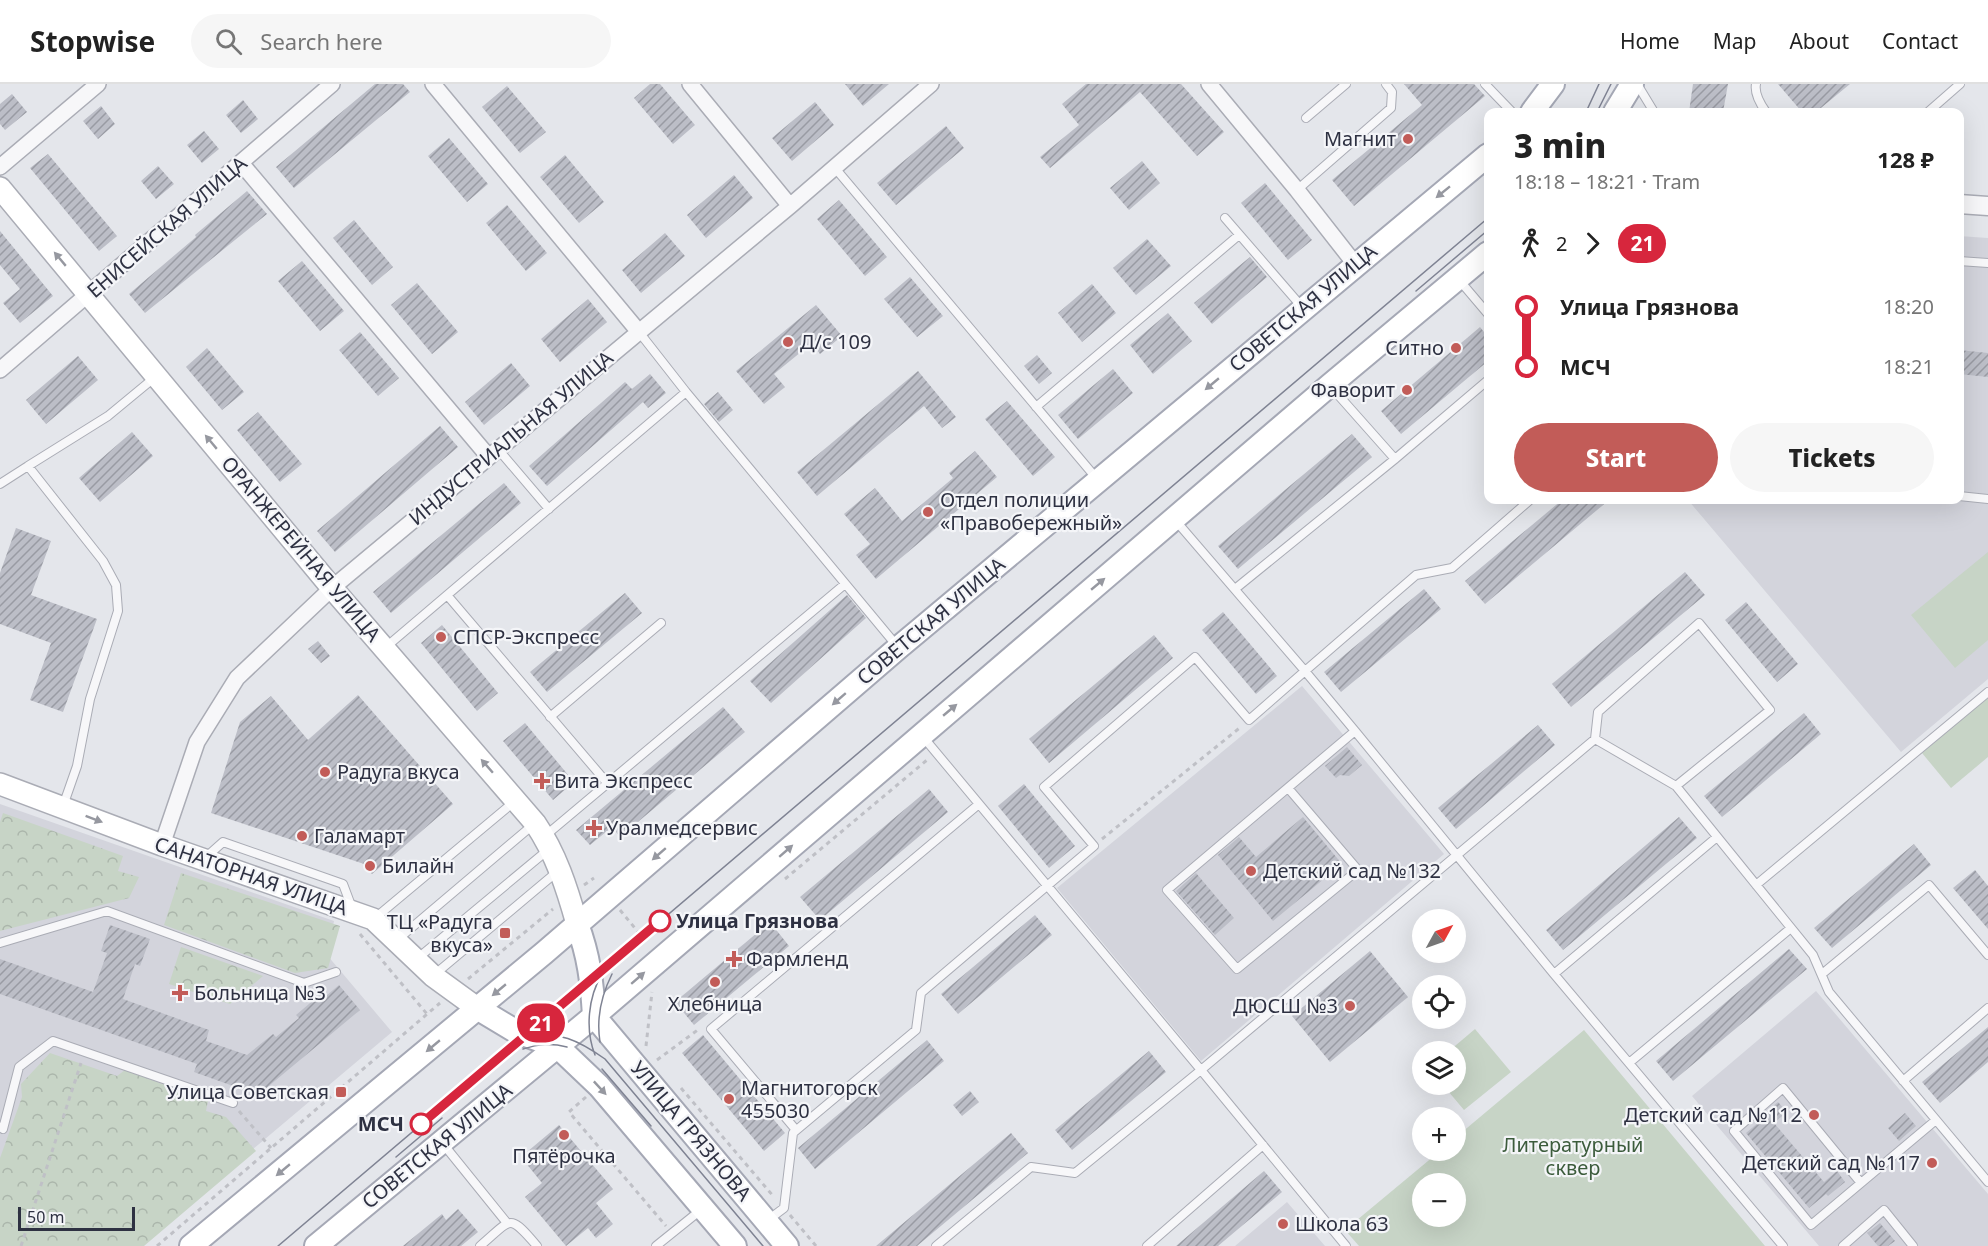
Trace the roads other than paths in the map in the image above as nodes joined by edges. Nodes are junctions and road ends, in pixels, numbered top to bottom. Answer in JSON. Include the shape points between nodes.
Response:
{"nodes":[{"id":1,"x":98,"y":84,"type":"edge"},
{"id":2,"x":332,"y":84,"type":"edge"},
{"id":3,"x":433,"y":84,"type":"edge"},
{"id":4,"x":690,"y":84,"type":"edge"},
{"id":5,"x":931,"y":84,"type":"edge"},
{"id":6,"x":1209,"y":84,"type":"edge"},
{"id":7,"x":1346,"y":84,"type":"edge"},
{"id":8,"x":1386,"y":84,"type":"edge"},
{"id":9,"x":1485,"y":84,"type":"edge"},
{"id":10,"x":1553,"y":84,"type":"edge"},
{"id":11,"x":1632,"y":84,"type":"edge"},
{"id":12,"x":1637,"y":84,"type":"edge"},
{"id":13,"x":1756,"y":84,"type":"edge"},
{"id":14,"x":1960,"y":84,"type":"edge"},
{"id":15,"x":1508,"y":108,"type":"edge"},
{"id":16,"x":1535,"y":108,"type":"edge"},
{"id":17,"x":1617,"y":108,"type":"edge"},
{"id":18,"x":1652,"y":108,"type":"edge"},
{"id":19,"x":1763,"y":108,"type":"edge"},
{"id":20,"x":1933,"y":108,"type":"edge"},
{"id":21,"x":1306,"y":118,"type":"dead end"},
{"id":22,"x":1484,"y":157,"type":"edge"},
{"id":23,"x":241,"y":163,"type":"junction"},
{"id":24,"x":0,"y":167,"type":"edge"},
{"id":25,"x":835,"y":168,"type":"junction"},
{"id":26,"x":0,"y":188,"type":"edge"},
{"id":27,"x":1297,"y":190,"type":"junction"},
{"id":28,"x":1964,"y":204,"type":"edge"},
{"id":29,"x":790,"y":206,"type":"junction"},
{"id":30,"x":1988,"y":206,"type":"edge"},
{"id":31,"x":1225,"y":218,"type":"dead end"},
{"id":32,"x":1239,"y":234,"type":"junction"},
{"id":33,"x":1484,"y":256,"type":"edge"},
{"id":34,"x":1964,"y":261,"type":"edge"},
{"id":35,"x":1988,"y":263,"type":"edge"},
{"id":36,"x":1355,"y":264,"type":"junction"},
{"id":37,"x":1458,"y":278,"type":"junction"},
{"id":38,"x":90,"y":294,"type":"junction"},
{"id":39,"x":1303,"y":308,"type":"junction"},
{"id":40,"x":1484,"y":309,"type":"edge"},
{"id":41,"x":639,"y":332,"type":"junction"},
{"id":42,"x":0,"y":370,"type":"edge"},
{"id":43,"x":157,"y":376,"type":"junction"},
{"id":44,"x":1484,"y":383,"type":"edge"},
{"id":45,"x":1330,"y":385,"type":"junction"},
{"id":46,"x":686,"y":392,"type":"junction"},
{"id":47,"x":1036,"y":407,"type":"junction"},
{"id":48,"x":493,"y":452,"type":"junction"},
{"id":49,"x":1395,"y":459,"type":"junction"},
{"id":50,"x":27,"y":466,"type":"junction"},
{"id":51,"x":1098,"y":480,"type":"junction"},
{"id":52,"x":0,"y":484,"type":"edge"},
{"id":53,"x":1964,"y":497,"type":"edge"},
{"id":54,"x":1988,"y":499,"type":"edge"},
{"id":55,"x":1525,"y":504,"type":"edge"},
{"id":56,"x":549,"y":509,"type":"junction"},
{"id":57,"x":1174,"y":519,"type":"junction"},
{"id":58,"x":845,"y":584,"type":"junction"},
{"id":59,"x":332,"y":588,"type":"junction"},
{"id":60,"x":1234,"y":589,"type":"junction"},
{"id":61,"x":447,"y":595,"type":"junction"},
{"id":62,"x":661,"y":623,"type":"dead end"},
{"id":63,"x":384,"y":648,"type":"junction"},
{"id":64,"x":898,"y":648,"type":"junction"},
{"id":65,"x":1305,"y":671,"type":"junction"},
{"id":66,"x":1988,"y":692,"type":"edge"},
{"id":67,"x":550,"y":717,"type":"junction"},
{"id":68,"x":1355,"y":731,"type":"junction"},
{"id":69,"x":921,"y":735,"type":"junction"},
{"id":70,"x":1595,"y":739,"type":"junction"},
{"id":71,"x":0,"y":784,"type":"edge"},
{"id":72,"x":608,"y":784,"type":"junction"},
{"id":73,"x":1676,"y":786,"type":"junction"},
{"id":74,"x":1288,"y":788,"type":"junction"},
{"id":75,"x":516,"y":800,"type":"junction"},
{"id":76,"x":979,"y":804,"type":"junction"},
{"id":77,"x":62,"y":807,"type":"junction"},
{"id":78,"x":544,"y":836,"type":"junction"},
{"id":79,"x":1717,"y":837,"type":"junction"},
{"id":80,"x":162,"y":845,"type":"junction"},
{"id":81,"x":1458,"y":855,"type":"junction"},
{"id":82,"x":561,"y":869,"type":"junction"},
{"id":83,"x":1756,"y":885,"type":"junction"},
{"id":84,"x":1047,"y":886,"type":"junction"},
{"id":85,"x":363,"y":916,"type":"junction"},
{"id":86,"x":577,"y":924,"type":"junction"},
{"id":87,"x":1791,"y":928,"type":"junction"},
{"id":88,"x":395,"y":941,"type":"junction"},
{"id":89,"x":0,"y":943,"type":"edge"},
{"id":90,"x":1988,"y":955,"type":"edge"},
{"id":91,"x":416,"y":960,"type":"junction"},
{"id":92,"x":336,"y":972,"type":"dead end"},
{"id":93,"x":1554,"y":974,"type":"junction"},
{"id":94,"x":1822,"y":974,"type":"junction"},
{"id":95,"x":433,"y":976,"type":"junction"},
{"id":96,"x":1988,"y":1008,"type":"edge"},
{"id":97,"x":487,"y":1014,"type":"junction"},
{"id":98,"x":594,"y":1016,"type":"junction"},
{"id":99,"x":558,"y":1047,"type":"junction"},
{"id":100,"x":1629,"y":1063,"type":"junction"},
{"id":101,"x":1201,"y":1070,"type":"junction"},
{"id":102,"x":1903,"y":1081,"type":"junction"},
{"id":103,"x":233,"y":1103,"type":"road end"},
{"id":104,"x":1936,"y":1120,"type":"junction"},
{"id":105,"x":2,"y":1128,"type":"edge"},
{"id":106,"x":796,"y":1130,"type":"junction"},
{"id":107,"x":0,"y":1138,"type":"edge"},
{"id":108,"x":442,"y":1142,"type":"junction"},
{"id":109,"x":1263,"y":1145,"type":"junction"},
{"id":110,"x":1988,"y":1182,"type":"edge"},
{"id":111,"x":1861,"y":1183,"type":"junction"},
{"id":112,"x":703,"y":1208,"type":"junction"},
{"id":113,"x":766,"y":1221,"type":"junction"},
{"id":114,"x":507,"y":1223,"type":"junction"},
{"id":115,"x":191,"y":1246,"type":"edge"},
{"id":116,"x":316,"y":1246,"type":"edge"},
{"id":117,"x":480,"y":1246,"type":"edge"},
{"id":118,"x":537,"y":1246,"type":"edge"},
{"id":119,"x":656,"y":1246,"type":"edge"},
{"id":120,"x":735,"y":1246,"type":"edge"},
{"id":121,"x":787,"y":1246,"type":"edge"},
{"id":122,"x":936,"y":1246,"type":"edge"},
{"id":123,"x":1147,"y":1246,"type":"edge"},
{"id":124,"x":1346,"y":1246,"type":"edge"},
{"id":125,"x":1783,"y":1246,"type":"edge"},
{"id":126,"x":1843,"y":1246,"type":"edge"},
{"id":127,"x":1913,"y":1246,"type":"edge"}],
"edges":[{"from":1,"to":24,"type":"street"},
{"from":2,"to":23,"type":"street","name":"ЕНИСЕЙСКАЯ УЛИЦА"},
{"from":3,"to":41,"type":"street"},
{"from":4,"to":29,"type":"street"},
{"from":5,"to":25,"type":"street","name":"ИНДУСТРИАЛЬНАЯ УЛИЦА"},
{"from":6,"to":27,"type":"street"},
{"from":7,"to":21,"type":"lane"},
{"from":8,"to":27,"type":"lane","via":[[1392,92],[1391,108]]},
{"from":9,"to":15,"type":"lane"},
{"from":10,"to":16,"type":"main road"},
{"from":11,"to":17,"type":"main road"},
{"from":12,"to":18,"type":"lane"},
{"from":13,"to":19,"type":"lane"},
{"from":14,"to":20,"type":"lane"},
{"from":22,"to":36,"type":"main road","name":"СОВЕТСКАЯ УЛИЦА","one_way":true},
{"from":23,"to":38,"type":"street","name":"ЕНИСЕЙСКАЯ УЛИЦА"},
{"from":23,"to":48,"type":"street"},
{"from":25,"to":29,"type":"street","name":"ИНДУСТРИАЛЬНАЯ УЛИЦА"},
{"from":25,"to":47,"type":"lane"},
{"from":38,"to":26,"type":"main road","name":"ОРАНЖЕРЕЙНАЯ УЛИЦА","one_way":true},
{"from":27,"to":36,"type":"street"},
{"from":28,"to":30,"type":"street"},
{"from":29,"to":41,"type":"street","name":"ИНДУСТРИАЛЬНАЯ УЛИЦА"},
{"from":31,"to":32,"type":"lane"},
{"from":32,"to":39,"type":"lane"},
{"from":32,"to":47,"type":"lane"},
{"from":33,"to":37,"type":"main road"},
{"from":34,"to":35,"type":"lane"},
{"from":36,"to":39,"type":"main road","name":"СОВЕТСКАЯ УЛИЦА"},
{"from":37,"to":40,"type":"lane"},
{"from":37,"to":45,"type":"main road"},
{"from":38,"to":42,"type":"street","name":"ЕНИСЕЙСКАЯ УЛИЦА"},
{"from":38,"to":43,"type":"main road","name":"ОРАНЖЕРЕЙНАЯ УЛИЦА"},
{"from":39,"to":51,"type":"main road","name":"СОВЕТСКАЯ УЛИЦА","one_way":true},
{"from":41,"to":46,"type":"lane"},
{"from":41,"to":48,"type":"street","name":"ИНДУСТРИАЛЬНАЯ УЛИЦА"},
{"from":43,"to":50,"type":"lane","via":[[108,416]]},
{"from":59,"to":43,"type":"main road","name":"ОРАНЖЕРЕЙНАЯ УЛИЦА","one_way":true},
{"from":44,"to":49,"type":"lane"},
{"from":45,"to":49,"type":"lane"},
{"from":45,"to":57,"type":"main road"},
{"from":46,"to":56,"type":"lane"},
{"from":46,"to":58,"type":"lane"},
{"from":47,"to":51,"type":"lane"},
{"from":48,"to":56,"type":"lane"},
{"from":48,"to":59,"type":"street","name":"ИНДУСТРИАЛЬНАЯ УЛИЦА"},
{"from":49,"to":60,"type":"lane"},
{"from":50,"to":52,"type":"lane"},
{"from":50,"to":77,"type":"lane","via":[[103,561],[116,585],[118,611],[90,699],[77,766]]},
{"from":51,"to":64,"type":"main road","name":"СОВЕТСКАЯ УЛИЦА"},
{"from":53,"to":54,"type":"lane"},
{"from":55,"to":65,"type":"lane","via":[[1452,568],[1416,575]]},
{"from":56,"to":61,"type":"lane"},
{"from":57,"to":60,"type":"lane"},
{"from":69,"to":57,"type":"main road","one_way":true},
{"from":58,"to":64,"type":"lane"},
{"from":58,"to":72,"type":"lane"},
{"from":59,"to":63,"type":"main road","name":"ОРАНЖЕРЕЙНАЯ УЛИЦА"},
{"from":59,"to":80,"type":"street","name":"ИНДУСТРИАЛЬНАЯ УЛИЦА","via":[[237,678],[197,742]]},
{"from":60,"to":65,"type":"lane"},
{"from":61,"to":63,"type":"lane"},
{"from":61,"to":67,"type":"lane"},
{"from":62,"to":67,"type":"lane"},
{"from":75,"to":63,"type":"main road","name":"ОРАНЖЕРЕЙНАЯ УЛИЦА","one_way":true},
{"from":64,"to":86,"type":"main road","name":"СОВЕТСКАЯ УЛИЦА","one_way":true},
{"from":65,"to":68,"type":"lane"},
{"from":65,"to":84,"type":"lane","via":[[1250,720],[1195,657],[1044,787],[1094,846]]},
{"from":66,"to":83,"type":"lane"},
{"from":67,"to":72,"type":"lane"},
{"from":68,"to":74,"type":"lane"},
{"from":68,"to":81,"type":"lane"},
{"from":69,"to":76,"type":"lane"},
{"from":98,"to":69,"type":"main road","one_way":true},
{"from":70,"to":73,"type":"lane"},
{"from":70,"to":73,"type":"lane","via":[[1598,712],[1699,623],[1770,710]]},
{"from":70,"to":81,"type":"lane"},
{"from":71,"to":77,"type":"main road","name":"САНАТОРНАЯ УЛИЦА"},
{"from":72,"to":78,"type":"lane"},
{"from":73,"to":79,"type":"lane"},
{"from":74,"to":74,"type":"lane","via":[[1167,890],[1237,969],[1358,870]]},
{"from":75,"to":78,"type":"main road","name":"ОРАНЖЕРЕЙНАЯ УЛИЦА"},
{"from":75,"to":85,"type":"lane"},
{"from":76,"to":84,"type":"lane"},
{"from":76,"to":106,"type":"lane","via":[[711,1029]]},
{"from":77,"to":80,"type":"main road","name":"САНАТОРНАЯ УЛИЦА","one_way":true},
{"from":78,"to":82,"type":"main road","name":"ОРАНЖЕРЕЙНАЯ УЛИЦА"},
{"from":78,"to":88,"type":"lane"},
{"from":78,"to":91,"type":"lane"},
{"from":79,"to":83,"type":"lane"},
{"from":79,"to":93,"type":"lane"},
{"from":80,"to":85,"type":"main road","name":"САНАТОРНАЯ УЛИЦА"},
{"from":81,"to":93,"type":"lane"},
{"from":81,"to":101,"type":"lane"},
{"from":82,"to":86,"type":"main road","name":"ОРАНЖЕРЕЙНАЯ УЛИЦА"},
{"from":82,"to":95,"type":"lane"},
{"from":83,"to":87,"type":"lane"},
{"from":84,"to":101,"type":"lane"},
{"from":84,"to":106,"type":"lane","via":[[921,993],[916,1030]]},
{"from":85,"to":88,"type":"main road","name":"САНАТОРНАЯ УЛИЦА"},
{"from":86,"to":97,"type":"main road","name":"СОВЕТСКАЯ УЛИЦА","one_way":true,"via":[[521,972]]},
{"from":86,"to":98,"type":"main road","via":[[592,977]]},
{"from":87,"to":94,"type":"lane","via":[[1813,955]]},
{"from":87,"to":100,"type":"lane"},
{"from":88,"to":91,"type":"main road","name":"САНАТОРНАЯ УЛИЦА"},
{"from":89,"to":92,"type":"lane","via":[[107,911],[304,982]]},
{"from":90,"to":94,"type":"lane","via":[[1929,885]]},
{"from":91,"to":95,"type":"main road","name":"САНАТОРНАЯ УЛИЦА"},
{"from":93,"to":100,"type":"lane"},
{"from":94,"to":102,"type":"lane","via":[[1829,992]]},
{"from":95,"to":97,"type":"main road","name":"САНАТОРНАЯ УЛИЦА"},
{"from":96,"to":102,"type":"lane"},
{"from":97,"to":99,"type":"main road","via":[[518,1032]]},
{"from":97,"to":115,"type":"main road","one_way":true},
{"from":98,"to":99,"type":"main road","name":"СОВЕТСКАЯ УЛИЦА"},
{"from":98,"to":113,"type":"main road","name":"УЛИЦА ГРЯЗНОВА"},
{"from":99,"to":108,"type":"main road","name":"СОВЕТСКАЯ УЛИЦА"},
{"from":99,"to":112,"type":"main road","name":"УЛИЦА ГРЯЗНОВА","one_way":true,"via":[[599,1086]]},
{"from":100,"to":125,"type":"lane"},
{"from":101,"to":109,"type":"lane"},
{"from":101,"to":122,"type":"lane","via":[[1074,1173],[1032,1167]]},
{"from":102,"to":104,"type":"lane"},
{"from":103,"to":105,"type":"lane","via":[[53,1041],[19,1067]]},
{"from":104,"to":110,"type":"lane"},
{"from":104,"to":111,"type":"lane"},
{"from":105,"to":107,"type":"lane"},
{"from":106,"to":113,"type":"lane","via":[[784,1208]]},
{"from":108,"to":114,"type":"lane"},
{"from":108,"to":116,"type":"main road","name":"СОВЕТСКАЯ УЛИЦА"},
{"from":109,"to":123,"type":"lane"},
{"from":109,"to":124,"type":"lane"},
{"from":111,"to":111,"type":"lane","via":[[1811,1225],[1734,1131],[1782,1088]]},
{"from":112,"to":119,"type":"lane"},
{"from":112,"to":120,"type":"main road","name":"УЛИЦА ГРЯЗНОВА"},
{"from":113,"to":121,"type":"main road","name":"УЛИЦА ГРЯЗНОВА"},
{"from":114,"to":117,"type":"lane"},
{"from":114,"to":118,"type":"lane","via":[[519,1225]]},
{"from":126,"to":127,"type":"lane","via":[[1884,1210]]}]}
